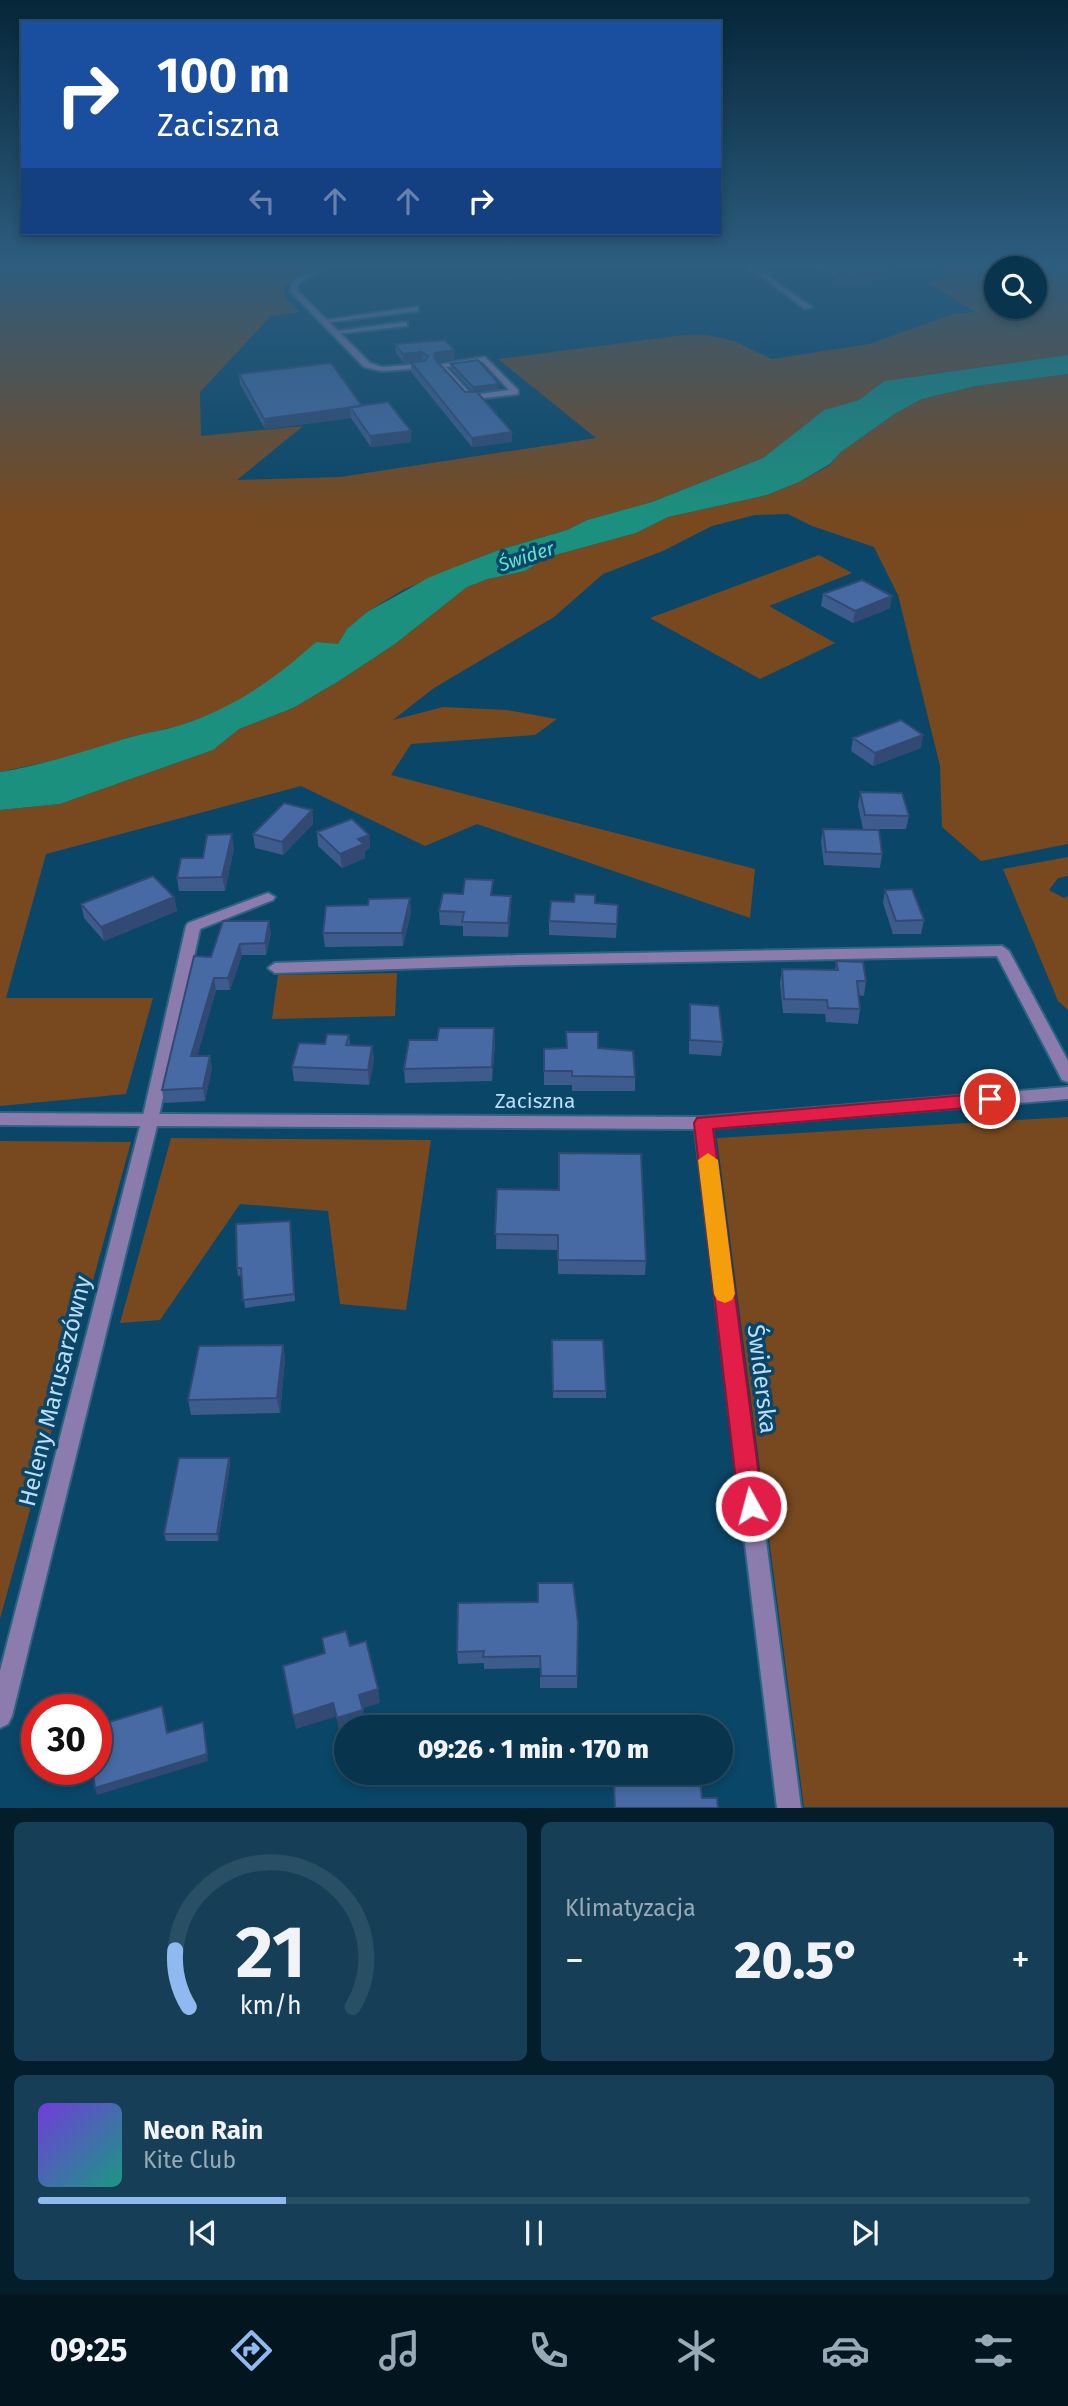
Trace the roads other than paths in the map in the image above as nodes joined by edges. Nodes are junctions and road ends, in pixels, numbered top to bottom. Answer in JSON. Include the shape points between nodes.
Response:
{"nodes":[{"id":1,"x":353,"y":350,"type":"edge"},
{"id":2,"x":440,"y":365,"type":"junction"},
{"id":3,"x":268,"y":897,"type":"dead end"},
{"id":4,"x":275,"y":968,"type":"dead end"},
{"id":5,"x":1068,"y":1076,"type":"edge"},
{"id":6,"x":1068,"y":1093,"type":"edge"},
{"id":7,"x":0,"y":1119,"type":"edge"},
{"id":8,"x":150,"y":1120,"type":"junction"},
{"id":9,"x":703,"y":1123,"type":"junction"},
{"id":10,"x":0,"y":1716,"type":"edge"},
{"id":11,"x":789,"y":1808,"type":"edge"}],
"edges":[{"from":1,"to":2,"type":"street","via":[[367,365],[382,369]]},
{"from":2,"to":2,"type":"street","via":[[485,359],[516,392],[470,398]]},
{"from":3,"to":8,"type":"street","name":"Heleny Marusarzówny","via":[[193,926]]},
{"from":4,"to":5,"type":"street","via":[[1002,951]]},
{"from":6,"to":9,"type":"street","name":"Zaciszna"},
{"from":7,"to":8,"type":"street","name":"Zaciszna"},
{"from":8,"to":9,"type":"street","name":"Zaciszna"},
{"from":8,"to":10,"type":"street","name":"Heleny Marusarzówny"},
{"from":9,"to":11,"type":"street","name":"Świderska"}]}
